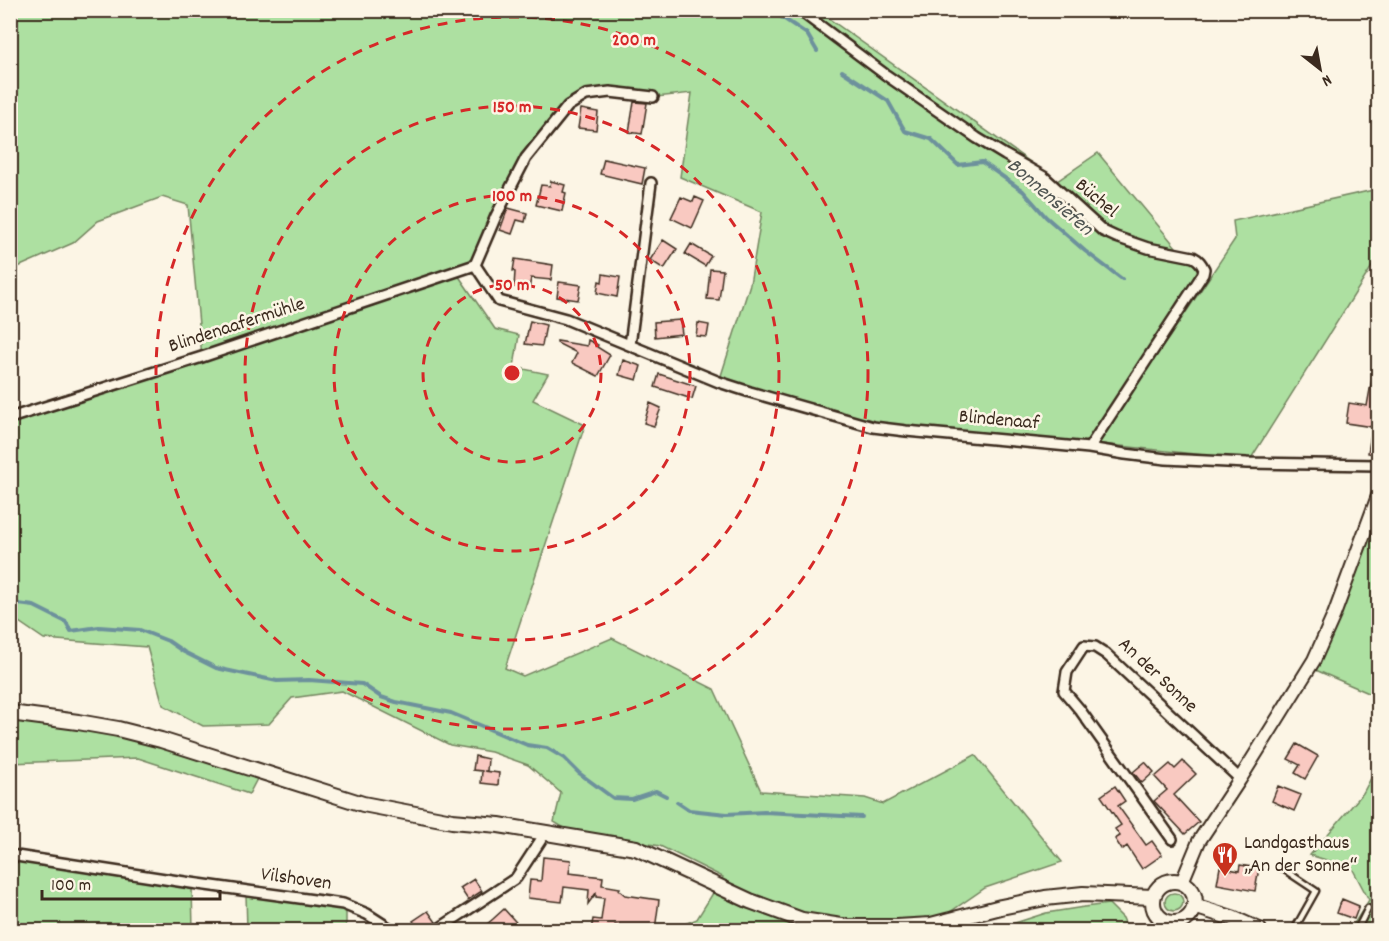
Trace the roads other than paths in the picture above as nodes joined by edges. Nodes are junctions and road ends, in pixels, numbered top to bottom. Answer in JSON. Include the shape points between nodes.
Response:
{"nodes":[{"id":1,"x":799,"y":10,"type":"edge"},
{"id":2,"x":652,"y":97,"type":"dead end"},
{"id":3,"x":651,"y":183,"type":"dead end"},
{"id":4,"x":475,"y":265,"type":"junction"},
{"id":5,"x":630,"y":345,"type":"junction"},
{"id":6,"x":10,"y":418,"type":"edge"},
{"id":7,"x":1089,"y":448,"type":"junction"},
{"id":8,"x":1378,"y":465,"type":"edge"},
{"id":9,"x":1378,"y":496,"type":"edge"},
{"id":10,"x":10,"y":713,"type":"edge"},
{"id":11,"x":1240,"y":779,"type":"junction"},
{"id":12,"x":546,"y":832,"type":"junction"},
{"id":13,"x":1172,"y":839,"type":"dead end"},
{"id":14,"x":10,"y":855,"type":"edge"},
{"id":15,"x":1280,"y":867,"type":"dead end"},
{"id":16,"x":1182,"y":882,"type":"junction"},
{"id":17,"x":1153,"y":897,"type":"junction"},
{"id":18,"x":1194,"y":906,"type":"junction"},
{"id":19,"x":1368,"y":908,"type":"dead end"},
{"id":20,"x":1167,"y":926,"type":"edge"},
{"id":21,"x":897,"y":929,"type":"edge"},
{"id":22,"x":392,"y":930,"type":"edge"},
{"id":23,"x":437,"y":930,"type":"edge"},
{"id":24,"x":1258,"y":930,"type":"edge"},
{"id":25,"x":1294,"y":930,"type":"edge"},
{"id":26,"x":1357,"y":930,"type":"edge"}],
"edges":[{"from":1,"to":7,"type":"street","name":"Büchel","via":[[977,138],[1044,177],[1103,231],[1148,249],[1193,257],[1202,264],[1203,274]]},
{"from":2,"to":4,"type":"street","via":[[610,92],[586,95],[568,106],[526,158]]},
{"from":3,"to":5,"type":"street"},
{"from":4,"to":5,"type":"street","name":"Blindenaaf","via":[[499,301],[566,319]]},
{"from":4,"to":6,"type":"street","name":"Blindenaafermühle"},
{"from":5,"to":7,"type":"street","name":"Blindenaaf","via":[[719,382],[873,427]]},
{"from":7,"to":8,"type":"street","name":"Blindenaaf","via":[[1166,459]]},
{"from":9,"to":11,"type":"street","via":[[1314,660]]},
{"from":10,"to":12,"type":"main road","via":[[118,729],[385,810]]},
{"from":11,"to":13,"type":"street","name":"An der Sonne","via":[[1106,654],[1084,646],[1067,672],[1064,691]]},
{"from":11,"to":16,"type":"street","via":[[1199,841]]},
{"from":12,"to":21,"type":"main road","via":[[636,848],[750,901],[802,920]]},
{"from":12,"to":23,"type":"street","via":[[516,878]]},
{"from":14,"to":22,"type":"street","name":"Vilshoven","via":[[344,904]]},
{"from":15,"to":25,"type":"lane","via":[[1316,891]]},
{"from":16,"to":17,"type":"main road","via":[[1161,885]]},
{"from":16,"to":18,"type":"main road","via":[[1192,892]]},
{"from":17,"to":20,"type":"main road","via":[[1158,916]]},
{"from":17,"to":21,"type":"main road","via":[[1083,894],[1045,898],[931,925]]},
{"from":18,"to":20,"type":"main road","via":[[1184,920]]},
{"from":18,"to":24,"type":"main road"},
{"from":19,"to":26,"type":"lane"}]}
